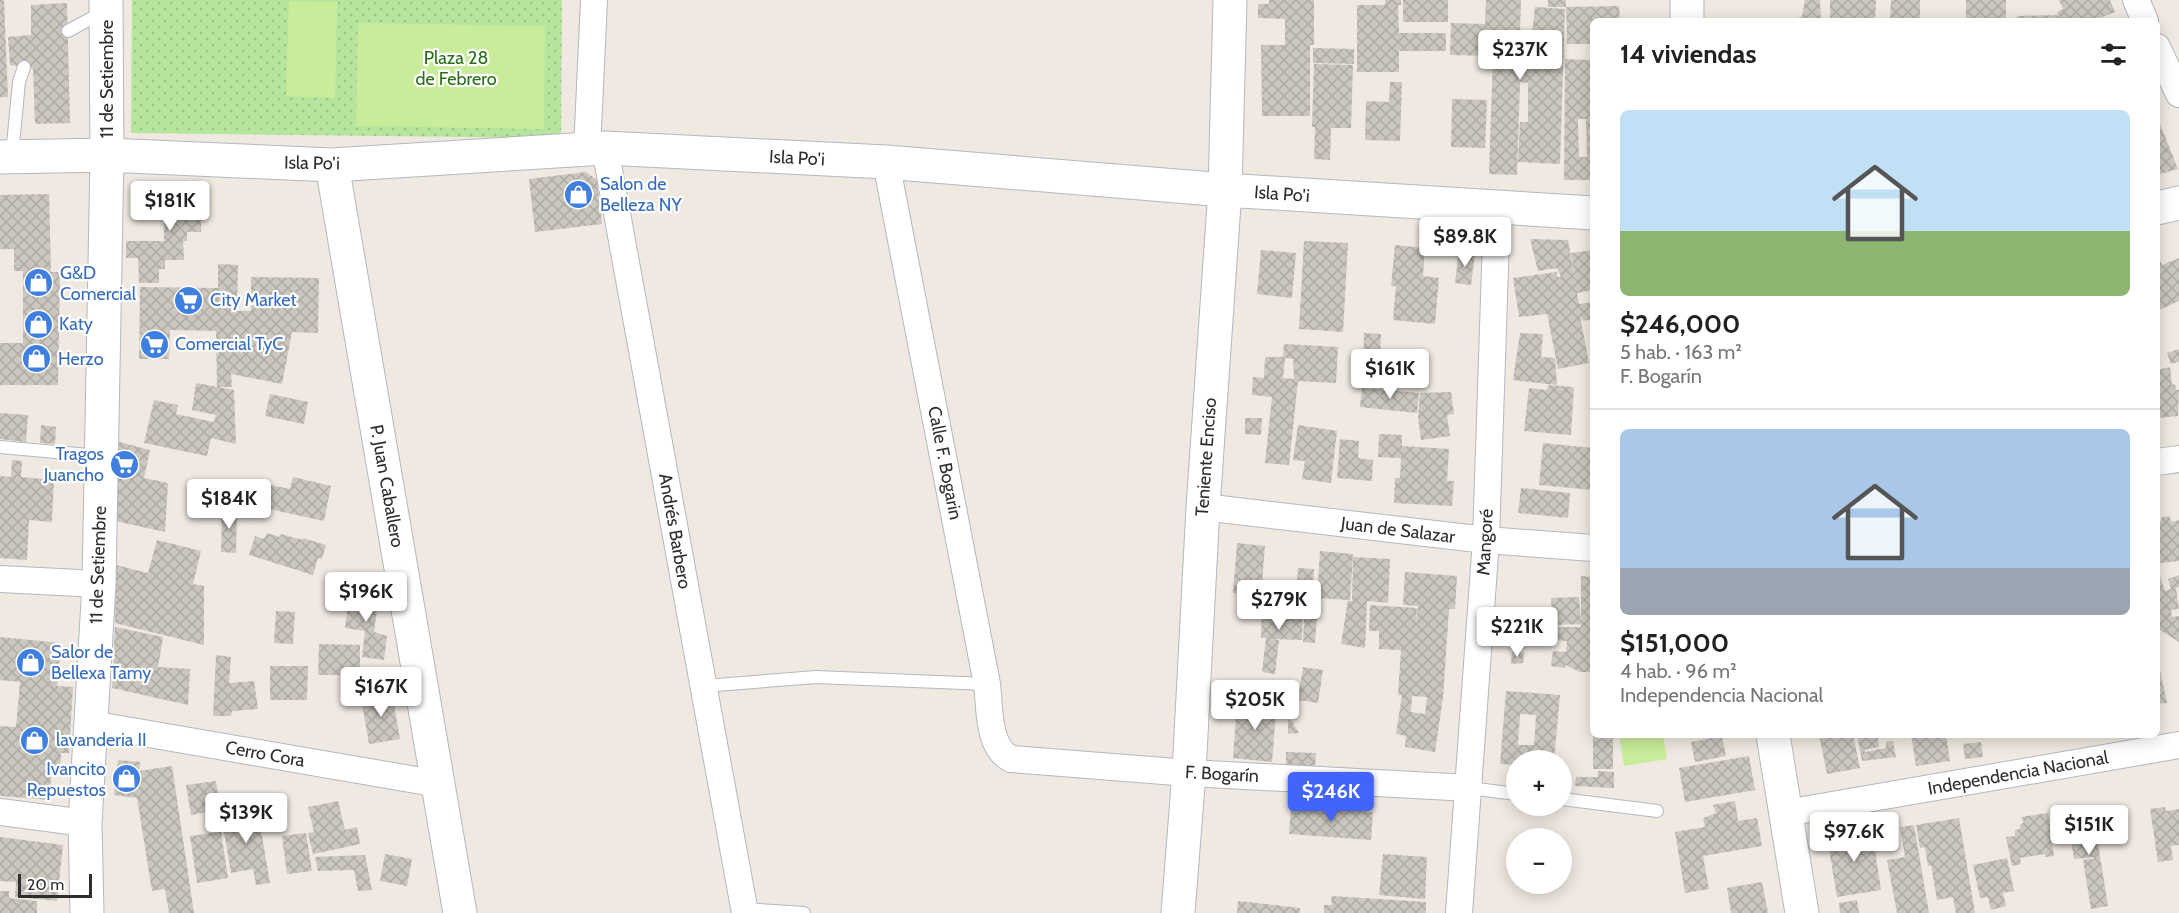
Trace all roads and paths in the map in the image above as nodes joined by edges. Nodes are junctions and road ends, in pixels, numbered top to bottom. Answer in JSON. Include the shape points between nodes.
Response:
{"nodes":[{"id":1,"x":594,"y":0,"type":"edge"},
{"id":2,"x":1230,"y":0,"type":"edge"},
{"id":3,"x":1686,"y":0,"type":"edge"},
{"id":4,"x":2136,"y":0,"type":"edge"},
{"id":5,"x":106,"y":5,"type":"edge"},
{"id":6,"x":1687,"y":18,"type":"edge"},
{"id":7,"x":2144,"y":18,"type":"edge"},
{"id":8,"x":68,"y":31,"type":"dead end"},
{"id":9,"x":2160,"y":53,"type":"edge"},
{"id":10,"x":24,"y":67,"type":"dead end"},
{"id":11,"x":2179,"y":94,"type":"edge"},
{"id":12,"x":596,"y":149,"type":"junction"},
{"id":13,"x":107,"y":155,"type":"junction"},
{"id":14,"x":6,"y":157,"type":"edge"},
{"id":15,"x":886,"y":162,"type":"junction"},
{"id":16,"x":332,"y":165,"type":"junction"},
{"id":17,"x":1225,"y":190,"type":"junction"},
{"id":18,"x":2179,"y":203,"type":"edge"},
{"id":19,"x":1497,"y":207,"type":"junction"},
{"id":20,"x":2160,"y":207,"type":"edge"},
{"id":21,"x":1590,"y":213,"type":"edge"},
{"id":22,"x":0,"y":447,"type":"edge"},
{"id":23,"x":101,"y":456,"type":"junction"},
{"id":24,"x":2179,"y":459,"type":"edge"},
{"id":25,"x":2160,"y":462,"type":"edge"},
{"id":26,"x":1203,"y":507,"type":"junction"},
{"id":27,"x":1486,"y":540,"type":"junction"},
{"id":28,"x":1590,"y":548,"type":"edge"},
{"id":29,"x":0,"y":579,"type":"edge"},
{"id":30,"x":99,"y":584,"type":"junction"},
{"id":31,"x":987,"y":684,"type":"junction"},
{"id":32,"x":704,"y":686,"type":"junction"},
{"id":33,"x":91,"y":724,"type":"junction"},
{"id":34,"x":1774,"y":738,"type":"edge"},
{"id":35,"x":2179,"y":746,"type":"edge"},
{"id":36,"x":1011,"y":759,"type":"joint"},
{"id":37,"x":1189,"y":773,"type":"junction"},
{"id":38,"x":439,"y":784,"type":"junction"},
{"id":39,"x":1469,"y":788,"type":"junction"},
{"id":40,"x":1506,"y":793,"type":"edge"},
{"id":41,"x":1572,"y":800,"type":"edge"},
{"id":42,"x":1657,"y":811,"type":"dead end"},
{"id":43,"x":0,"y":812,"type":"edge"},
{"id":44,"x":1786,"y":813,"type":"junction"},
{"id":45,"x":86,"y":823,"type":"junction"},
{"id":46,"x":744,"y":911,"type":"edge"},
{"id":47,"x":87,"y":913,"type":"edge"},
{"id":48,"x":460,"y":913,"type":"edge"},
{"id":49,"x":804,"y":913,"type":"edge"},
{"id":50,"x":1178,"y":913,"type":"edge"},
{"id":51,"x":1460,"y":913,"type":"edge"},
{"id":52,"x":1802,"y":913,"type":"edge"}],
"edges":[{"from":1,"to":12,"type":"street","name":"Andrés Barbero"},
{"from":2,"to":17,"type":"street","name":"Teniente Enciso"},
{"from":3,"to":6,"type":"street"},
{"from":4,"to":7,"type":"street"},
{"from":5,"to":8,"type":"lane"},
{"from":5,"to":13,"type":"street","name":"11 de Setiembre"},
{"from":9,"to":11,"type":"street"},
{"from":10,"to":14,"type":"lane"},
{"from":12,"to":15,"type":"street","name":"Isla Po'i"},
{"from":12,"to":16,"type":"street","name":"Isla Po'i"},
{"from":12,"to":32,"type":"street","name":"Andrés Barbero"},
{"from":13,"to":14,"type":"street","name":"Isla Po'i"},
{"from":13,"to":16,"type":"street","name":"Isla Po'i"},
{"from":13,"to":23,"type":"street","name":"11 de Setiembre"},
{"from":15,"to":17,"type":"street","name":"Isla Po'i"},
{"from":15,"to":31,"type":"street","name":"Calle F. Bogarin"},
{"from":16,"to":38,"type":"street","name":"P. Juan Caballero"},
{"from":17,"to":19,"type":"street","name":"Isla Po'i"},
{"from":17,"to":26,"type":"street","name":"Teniente Enciso"},
{"from":18,"to":20,"type":"street"},
{"from":19,"to":21,"type":"street","name":"Isla Po'i"},
{"from":19,"to":27,"type":"street","name":"Mangoré"},
{"from":22,"to":23,"type":"lane"},
{"from":23,"to":30,"type":"street","name":"11 de Setiembre"},
{"from":24,"to":25,"type":"street"},
{"from":26,"to":27,"type":"street","name":"Juan de Salazar"},
{"from":26,"to":37,"type":"street","name":"Teniente Enciso"},
{"from":27,"to":28,"type":"street","name":"Juan de Salazar"},
{"from":27,"to":39,"type":"street","name":"Mangoré"},
{"from":29,"to":30,"type":"street"},
{"from":30,"to":33,"type":"street","name":"11 de Setiembre"},
{"from":31,"to":32,"type":"lane","via":[[816,677]]},
{"from":31,"to":36,"type":"street","name":"Calle F. Bogarin","via":[[994,740]]},
{"from":32,"to":46,"type":"street","name":"Andrés Barbero"},
{"from":33,"to":38,"type":"street","name":"Cerro Cora"},
{"from":33,"to":45,"type":"street","name":"11 de Setiembre"},
{"from":34,"to":44,"type":"street"},
{"from":35,"to":44,"type":"street","name":"Independencia Nacional"},
{"from":36,"to":37,"type":"street","name":"F. Bogarín"},
{"from":37,"to":39,"type":"street","name":"F. Bogarín"},
{"from":37,"to":50,"type":"street","name":"Teniente Enciso"},
{"from":38,"to":48,"type":"street","name":"P. Juan Caballero"},
{"from":39,"to":40,"type":"lane"},
{"from":39,"to":51,"type":"street","name":"Mangoré"},
{"from":41,"to":42,"type":"lane"},
{"from":43,"to":45,"type":"street"},
{"from":44,"to":52,"type":"street"},
{"from":45,"to":47,"type":"street","name":"11 de Setiembre"},
{"from":46,"to":49,"type":"lane"}]}
